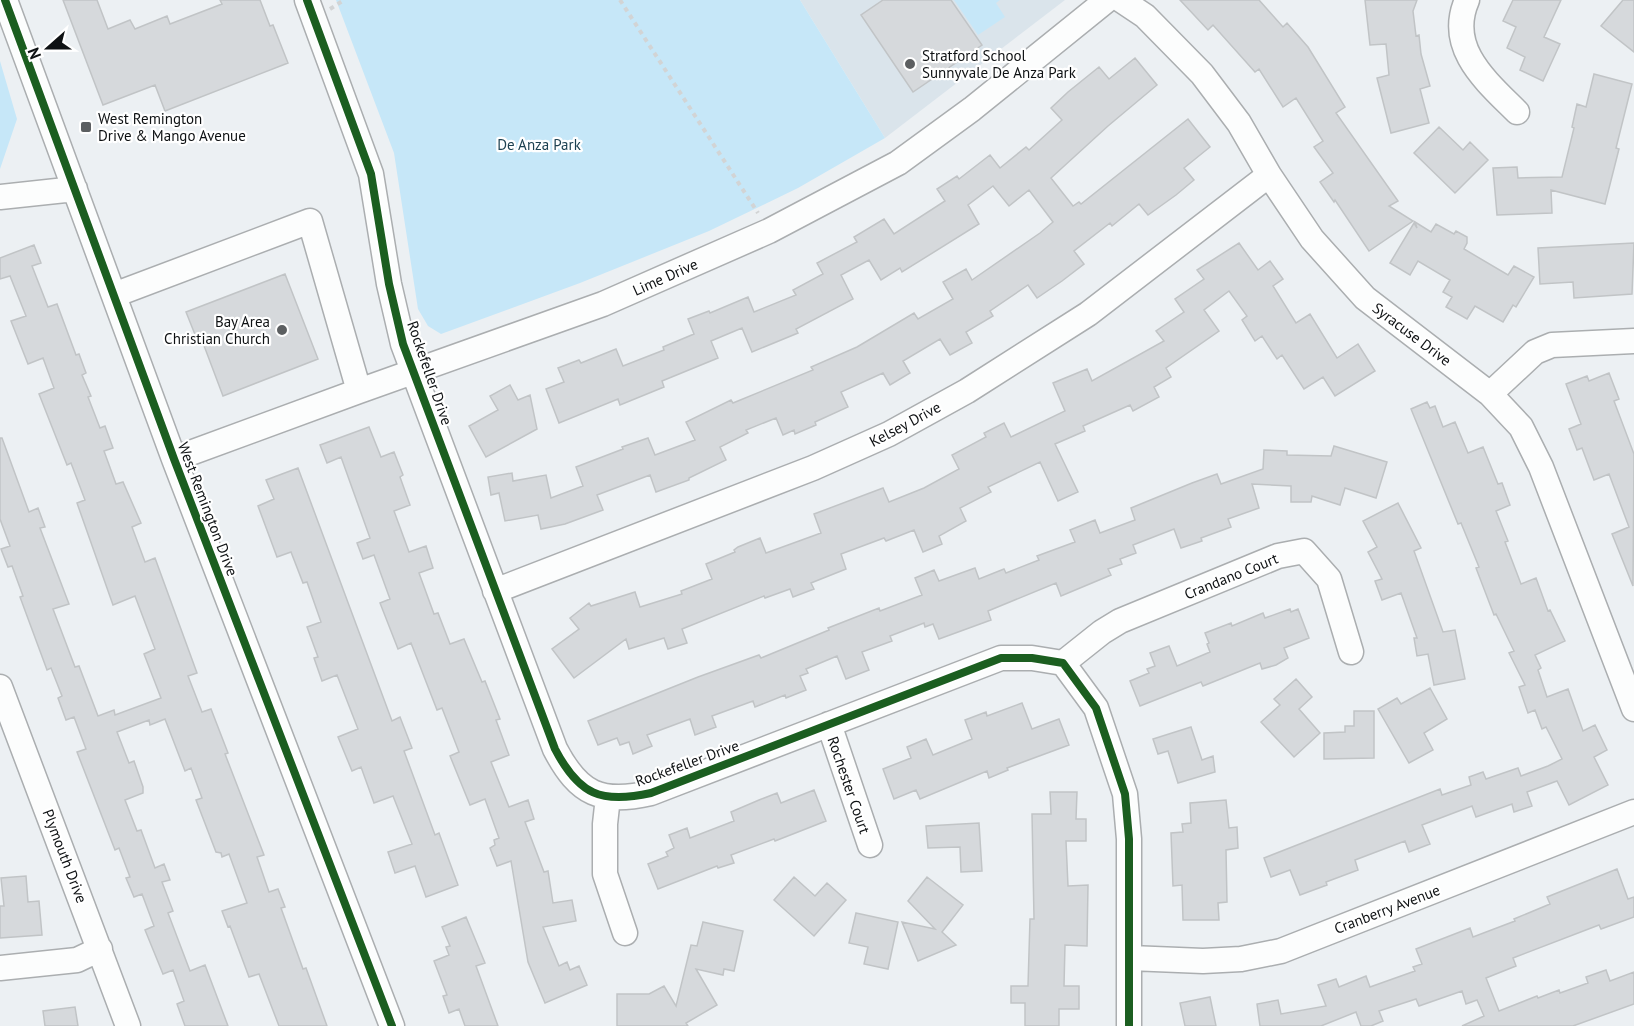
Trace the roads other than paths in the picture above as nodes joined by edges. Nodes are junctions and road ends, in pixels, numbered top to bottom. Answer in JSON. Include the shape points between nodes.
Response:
{"nodes":[{"id":1,"x":4,"y":0,"type":"edge"},
{"id":2,"x":307,"y":0,"type":"edge"},
{"id":3,"x":1107,"y":0,"type":"edge"},
{"id":4,"x":1121,"y":0,"type":"edge"},
{"id":5,"x":1467,"y":0,"type":"edge"},
{"id":6,"x":1517,"y":112,"type":"dead end"},
{"id":7,"x":1269,"y":175,"type":"junction"},
{"id":8,"x":75,"y":189,"type":"junction"},
{"id":9,"x":0,"y":197,"type":"edge"},
{"id":10,"x":114,"y":295,"type":"junction"},
{"id":11,"x":1634,"y":341,"type":"edge"},
{"id":12,"x":413,"y":371,"type":"junction"},
{"id":13,"x":359,"y":390,"type":"junction"},
{"id":14,"x":1490,"y":394,"type":"junction"},
{"id":15,"x":174,"y":459,"type":"junction"},
{"id":16,"x":495,"y":591,"type":"junction"},
{"id":17,"x":1351,"y":652,"type":"dead end"},
{"id":18,"x":1063,"y":663,"type":"junction"},
{"id":19,"x":0,"y":687,"type":"edge"},
{"id":20,"x":1634,"y":709,"type":"edge"},
{"id":21,"x":829,"y":724,"type":"junction"},
{"id":22,"x":608,"y":797,"type":"junction"},
{"id":23,"x":1634,"y":812,"type":"edge"},
{"id":24,"x":870,"y":845,"type":"dead end"},
{"id":25,"x":625,"y":933,"type":"dead end"},
{"id":26,"x":100,"y":949,"type":"junction"},
{"id":27,"x":1130,"y":958,"type":"junction"},
{"id":28,"x":0,"y":968,"type":"edge"},
{"id":29,"x":128,"y":1026,"type":"edge"},
{"id":30,"x":392,"y":1026,"type":"edge"},
{"id":31,"x":1130,"y":1026,"type":"edge"}],
"edges":[{"from":1,"to":8,"type":"street","name":"West Remington Drive"},
{"from":2,"to":12,"type":"street","name":"Rockefeller Drive","via":[[371,174],[389,284]]},
{"from":3,"to":12,"type":"street","name":"Lime Drive","via":[[898,163],[769,231],[603,304]]},
{"from":4,"to":7,"type":"street","name":"Syracuse Drive","via":[[1145,16],[1202,74],[1239,123]]},
{"from":5,"to":6,"type":"street","via":[[1462,12],[1462,41],[1475,69]]},
{"from":7,"to":14,"type":"street","name":"Syracuse Drive","via":[[1312,239],[1365,298]]},
{"from":7,"to":16,"type":"street","name":"Kelsey Drive","via":[[1088,314],[967,391],[889,434],[813,468]]},
{"from":8,"to":9,"type":"street"},
{"from":8,"to":10,"type":"street","name":"West Remington Drive"},
{"from":10,"to":13,"type":"street","via":[[310,221]]},
{"from":10,"to":15,"type":"street","name":"West Remington Drive"},
{"from":11,"to":14,"type":"street","via":[[1552,345],[1535,352]]},
{"from":12,"to":13,"type":"street","name":"Lime Drive"},
{"from":12,"to":16,"type":"street","name":"Rockefeller Drive"},
{"from":13,"to":15,"type":"street","name":"Lime Drive"},
{"from":14,"to":20,"type":"street","name":"Syracuse Drive","via":[[1521,427],[1541,467]]},
{"from":15,"to":30,"type":"street","name":"West Remington Drive"},
{"from":16,"to":22,"type":"street","name":"Rockefeller Drive","via":[[565,768],[589,790]]},
{"from":17,"to":18,"type":"street","name":"Crandano Court","via":[[1329,579],[1304,551],[1278,556],[1120,621]]},
{"from":18,"to":21,"type":"street","name":"Rockefeller Drive","via":[[1001,658]]},
{"from":18,"to":27,"type":"street","via":[[1096,708],[1125,794]]},
{"from":19,"to":26,"type":"street","name":"Plymouth Drive"},
{"from":21,"to":22,"type":"street","name":"Rockefeller Drive","via":[[651,793]]},
{"from":21,"to":24,"type":"street","name":"Rochester Court"},
{"from":22,"to":25,"type":"street","via":[[605,874]]},
{"from":23,"to":27,"type":"street","name":"Cranberry Avenue","via":[[1281,951],[1203,961]]},
{"from":26,"to":28,"type":"street","via":[[77,960]]},
{"from":26,"to":29,"type":"street","name":"Plymouth Drive"},
{"from":27,"to":31,"type":"street"}]}
